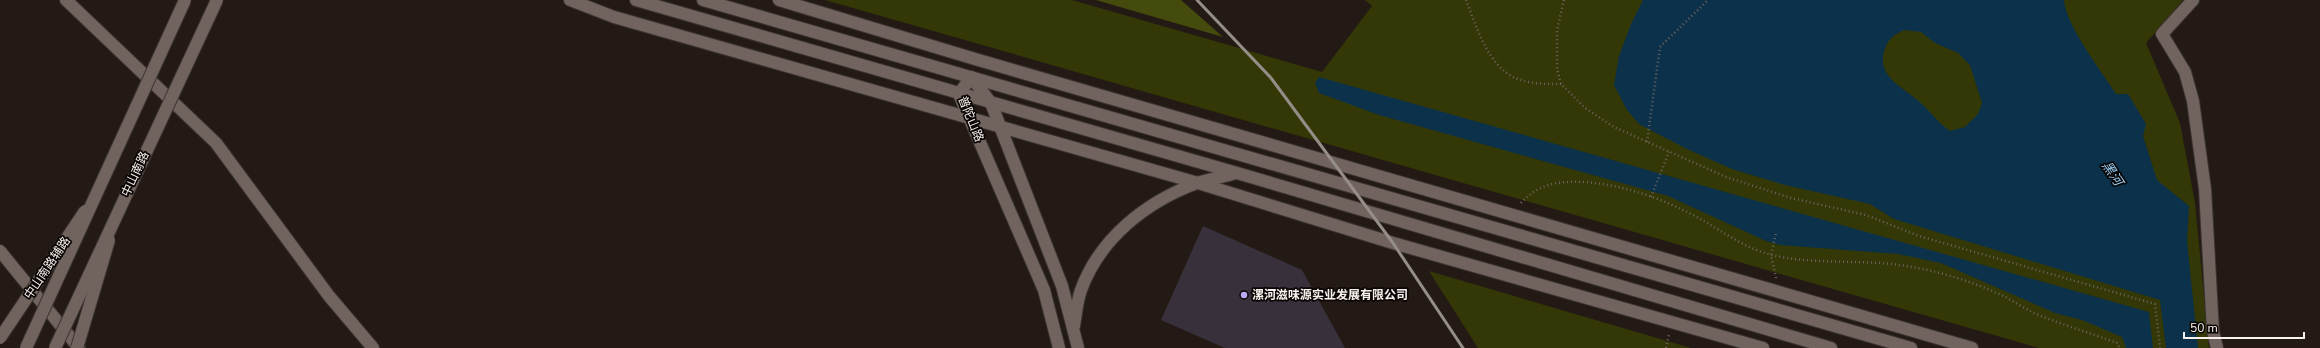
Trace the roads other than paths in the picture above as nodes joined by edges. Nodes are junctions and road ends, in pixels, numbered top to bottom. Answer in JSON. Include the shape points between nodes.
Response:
{"nodes":[{"id":1,"x":66,"y":0,"type":"edge"},
{"id":2,"x":185,"y":0,"type":"edge"},
{"id":3,"x":217,"y":0,"type":"edge"},
{"id":4,"x":570,"y":0,"type":"edge"},
{"id":5,"x":636,"y":0,"type":"edge"},
{"id":6,"x":703,"y":0,"type":"edge"},
{"id":7,"x":779,"y":0,"type":"edge"},
{"id":8,"x":2193,"y":0,"type":"edge"},
{"id":9,"x":975,"y":59,"type":"junction"},
{"id":10,"x":971,"y":77,"type":"junction"},
{"id":11,"x":959,"y":94,"type":"junction"},
{"id":12,"x":991,"y":103,"type":"junction"},
{"id":13,"x":970,"y":119,"type":"junction"},
{"id":14,"x":1000,"y":128,"type":"junction"},
{"id":15,"x":1237,"y":173,"type":"junction"},
{"id":16,"x":1198,"y":183,"type":"junction"},
{"id":17,"x":93,"y":199,"type":"junction"},
{"id":18,"x":118,"y":211,"type":"junction"},
{"id":19,"x":0,"y":251,"type":"edge"},
{"id":20,"x":1073,"y":329,"type":"junction"},
{"id":21,"x":0,"y":338,"type":"edge"},
{"id":22,"x":26,"y":348,"type":"edge"},
{"id":23,"x":55,"y":348,"type":"edge"},
{"id":24,"x":78,"y":348,"type":"edge"},
{"id":25,"x":373,"y":348,"type":"edge"},
{"id":26,"x":1059,"y":348,"type":"edge"},
{"id":27,"x":1078,"y":348,"type":"edge"},
{"id":28,"x":1763,"y":348,"type":"edge"},
{"id":29,"x":1831,"y":348,"type":"edge"},
{"id":30,"x":1911,"y":348,"type":"edge"},
{"id":31,"x":1972,"y":348,"type":"edge"},
{"id":32,"x":2217,"y":348,"type":"edge"}],
"edges":[{"from":1,"to":25,"type":"main road","via":[[216,143],[329,296]]},
{"from":2,"to":17,"type":"main road","bridge":true},
{"from":3,"to":18,"type":"main road","name":"中山南路","bridge":true},
{"from":4,"to":13,"type":"main road","via":[[614,17]]},
{"from":5,"to":11,"type":"main road"},
{"from":6,"to":10,"type":"main road"},
{"from":7,"to":9,"type":"main road"},
{"from":8,"to":32,"type":"main road","via":[[2162,34],[2185,72],[2193,101],[2205,189],[2213,331]]},
{"from":9,"to":10,"type":"main road"},
{"from":9,"to":31,"type":"main road"},
{"from":10,"to":11,"type":"main road","name":"普陀山路"},
{"from":10,"to":12,"type":"main road","name":"普陀山路"},
{"from":10,"to":30,"type":"main road"},
{"from":11,"to":12,"type":"main road"},
{"from":11,"to":13,"type":"main road","name":"普陀山路"},
{"from":12,"to":14,"type":"main road","name":"普陀山路"},
{"from":12,"to":15,"type":"main road"},
{"from":13,"to":14,"type":"main road"},
{"from":13,"to":26,"type":"main road","name":"普陀山路","via":[[1044,290]]},
{"from":14,"to":16,"type":"main road"},
{"from":14,"to":20,"type":"main road","name":"普陀山路","via":[[1062,286]]},
{"from":15,"to":16,"type":"main road"},
{"from":15,"to":29,"type":"main road"},
{"from":16,"to":20,"type":"main road","via":[[1172,194],[1132,219],[1102,249],[1080,290]]},
{"from":16,"to":28,"type":"main road","via":[[1393,243]]},
{"from":17,"to":21,"type":"main road","name":"中山南路辅路","bridge":true},
{"from":17,"to":22,"type":"main road","bridge":true},
{"from":18,"to":23,"type":"main road","name":"中山南路","bridge":true},
{"from":18,"to":24,"type":"main road","bridge":true},
{"from":19,"to":24,"type":"main road"},
{"from":20,"to":27,"type":"main road","name":"普陀山路"}]}
